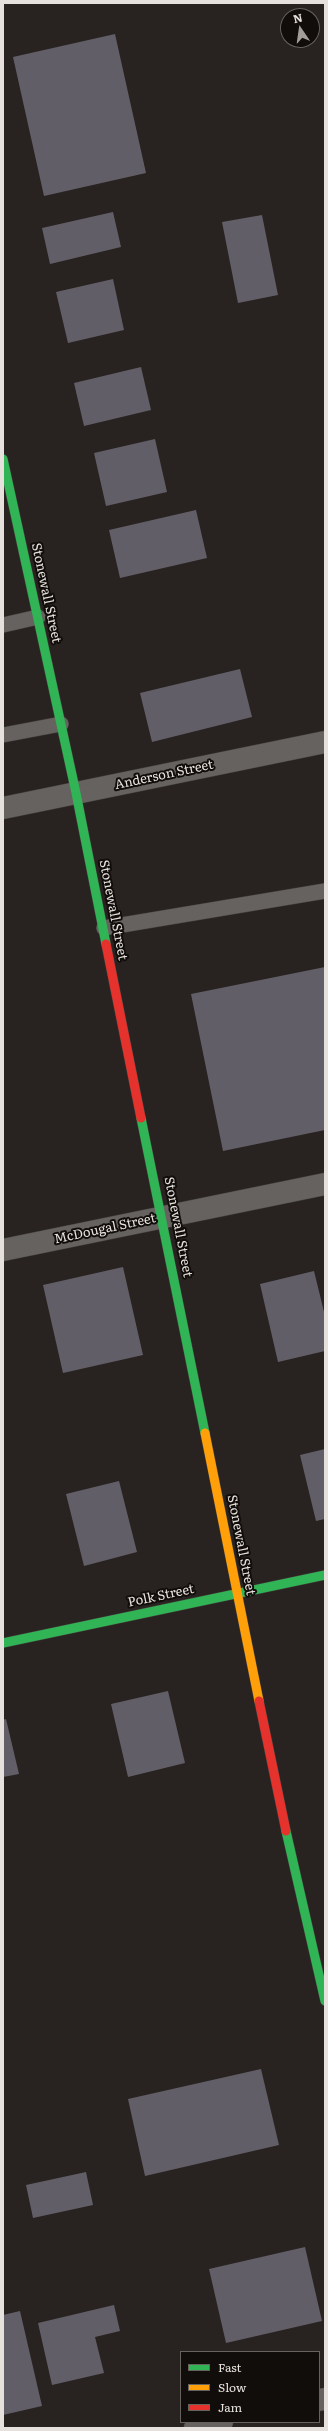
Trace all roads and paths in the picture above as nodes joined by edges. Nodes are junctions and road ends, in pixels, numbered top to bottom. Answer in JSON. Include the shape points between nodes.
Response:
{"nodes":[{"id":1,"x":3,"y":459,"type":"edge"},
{"id":2,"x":38,"y":618,"type":"junction"},
{"id":3,"x":3,"y":625,"type":"edge"},
{"id":4,"x":61,"y":724,"type":"junction"},
{"id":5,"x":3,"y":735,"type":"edge"},
{"id":6,"x":325,"y":742,"type":"edge"},
{"id":7,"x":76,"y":793,"type":"junction"},
{"id":8,"x":3,"y":808,"type":"edge"},
{"id":9,"x":325,"y":891,"type":"edge"},
{"id":10,"x":104,"y":928,"type":"junction"},
{"id":11,"x":325,"y":1184,"type":"edge"},
{"id":12,"x":163,"y":1217,"type":"junction"},
{"id":13,"x":3,"y":1250,"type":"edge"},
{"id":14,"x":325,"y":1575,"type":"edge"},
{"id":15,"x":237,"y":1593,"type":"junction"},
{"id":16,"x":3,"y":1643,"type":"edge"},
{"id":17,"x":325,"y":1997,"type":"edge"},
{"id":18,"x":218,"y":2423,"type":"edge"},
{"id":19,"x":195,"y":2428,"type":"edge"}],
"edges":[{"from":1,"to":2,"type":"main road","name":"Stonewall Street"},
{"from":2,"to":3,"type":"lane"},
{"from":2,"to":4,"type":"main road","name":"Stonewall Street"},
{"from":4,"to":5,"type":"lane"},
{"from":4,"to":7,"type":"main road","name":"Stonewall Street"},
{"from":6,"to":7,"type":"street","name":"Anderson Street"},
{"from":7,"to":8,"type":"street","name":"Anderson Street"},
{"from":7,"to":10,"type":"main road","name":"Stonewall Street"},
{"from":9,"to":10,"type":"lane"},
{"from":10,"to":12,"type":"main road","name":"Stonewall Street"},
{"from":11,"to":12,"type":"street","name":"McDougal Street"},
{"from":12,"to":13,"type":"street","name":"McDougal Street"},
{"from":12,"to":15,"type":"main road","name":"Stonewall Street"},
{"from":14,"to":15,"type":"main road","name":"Polk Street"},
{"from":15,"to":16,"type":"main road","name":"Polk Street"},
{"from":15,"to":17,"type":"main road","name":"Stonewall Street","via":[[274,1777]]},
{"from":18,"to":19,"type":"street"}]}
